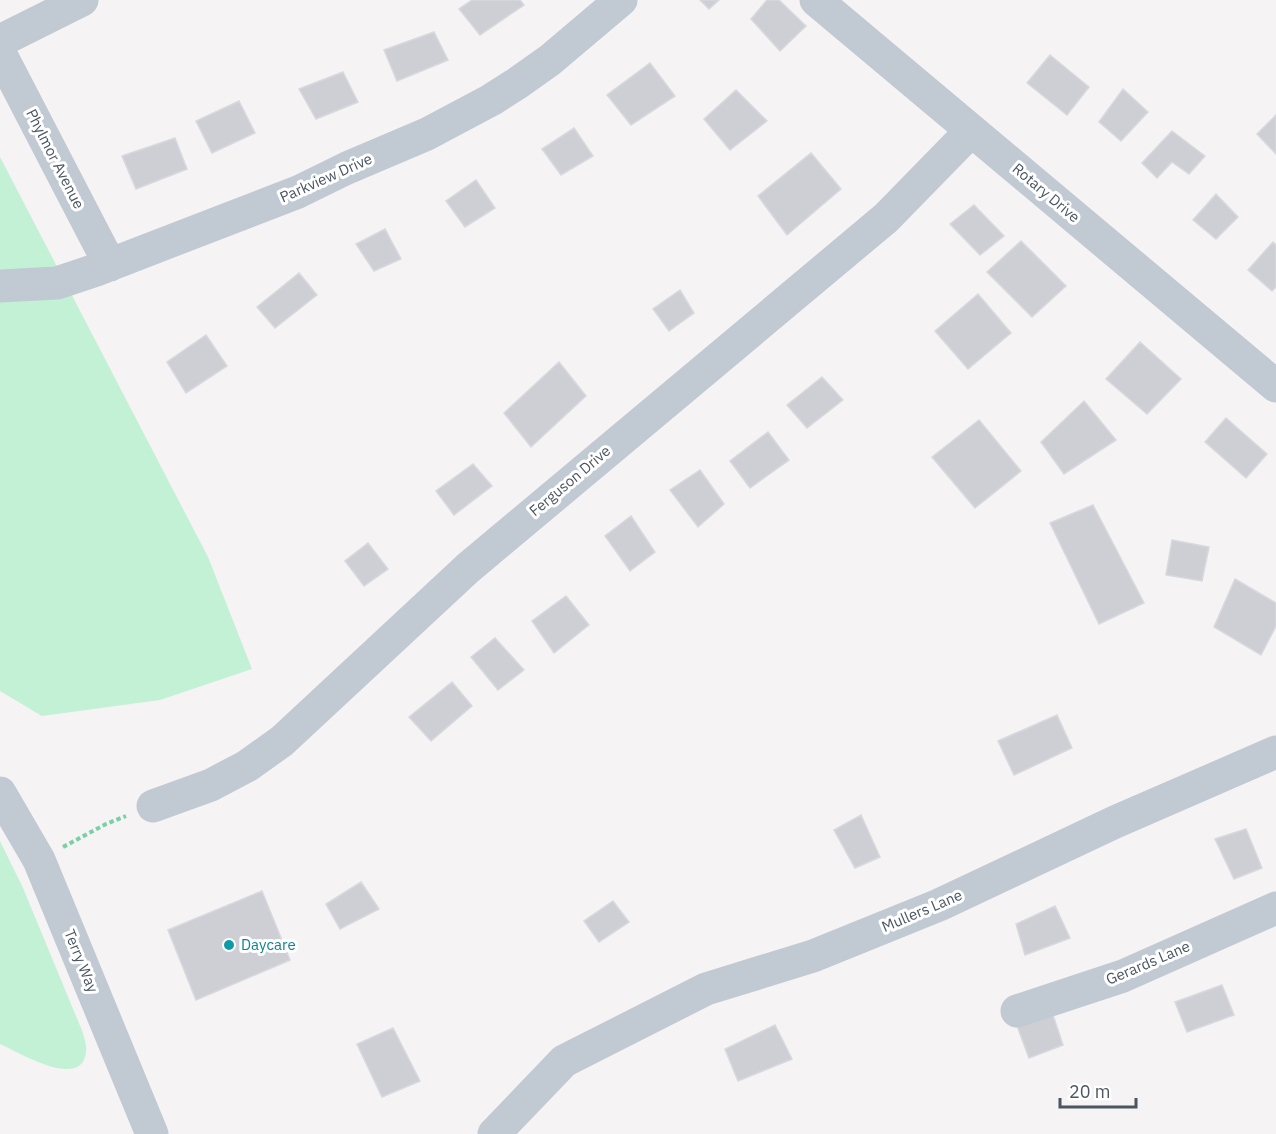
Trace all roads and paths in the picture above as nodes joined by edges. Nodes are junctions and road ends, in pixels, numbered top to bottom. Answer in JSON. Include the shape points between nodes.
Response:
{"nodes":[{"id":1,"x":82,"y":0,"type":"edge"},
{"id":2,"x":621,"y":0,"type":"edge"},
{"id":3,"x":816,"y":0,"type":"edge"},
{"id":4,"x":0,"y":41,"type":"edge"},
{"id":5,"x":0,"y":53,"type":"edge"},
{"id":6,"x":971,"y":131,"type":"junction"},
{"id":7,"x":110,"y":265,"type":"junction"},
{"id":8,"x":0,"y":286,"type":"edge"},
{"id":9,"x":1276,"y":386,"type":"edge"},
{"id":10,"x":1276,"y":752,"type":"edge"},
{"id":11,"x":0,"y":793,"type":"edge"},
{"id":12,"x":153,"y":806,"type":"joint"},
{"id":13,"x":39,"y":860,"type":"junction"},
{"id":14,"x":1276,"y":908,"type":"edge"},
{"id":15,"x":1017,"y":1011,"type":"dead end"},
{"id":16,"x":152,"y":1134,"type":"edge"},
{"id":17,"x":494,"y":1134,"type":"edge"}],
"edges":[{"from":1,"to":4,"type":"street"},
{"from":2,"to":7,"type":"street","name":"Parkview Drive","via":[[519,82],[437,129],[298,192]]},
{"from":3,"to":6,"type":"street","name":"Rotary Drive"},
{"from":5,"to":7,"type":"street","name":"Phylmor Avenue"},
{"from":6,"to":9,"type":"street","name":"Rotary Drive"},
{"from":6,"to":12,"type":"street","name":"Ferguson Drive","via":[[886,218],[468,568],[282,741],[211,785]]},
{"from":7,"to":8,"type":"street","name":"Parkview Drive","via":[[57,283]]},
{"from":10,"to":17,"type":"street","name":"Mullers Lane","via":[[939,905],[813,956],[706,989],[564,1061]]},
{"from":11,"to":13,"type":"street","name":"Terry Way"},
{"from":12,"to":13,"type":"path","via":[[105,824]]},
{"from":13,"to":16,"type":"street","name":"Terry Way"},
{"from":14,"to":15,"type":"street","name":"Gerards Lane","via":[[1123,976]]}]}
